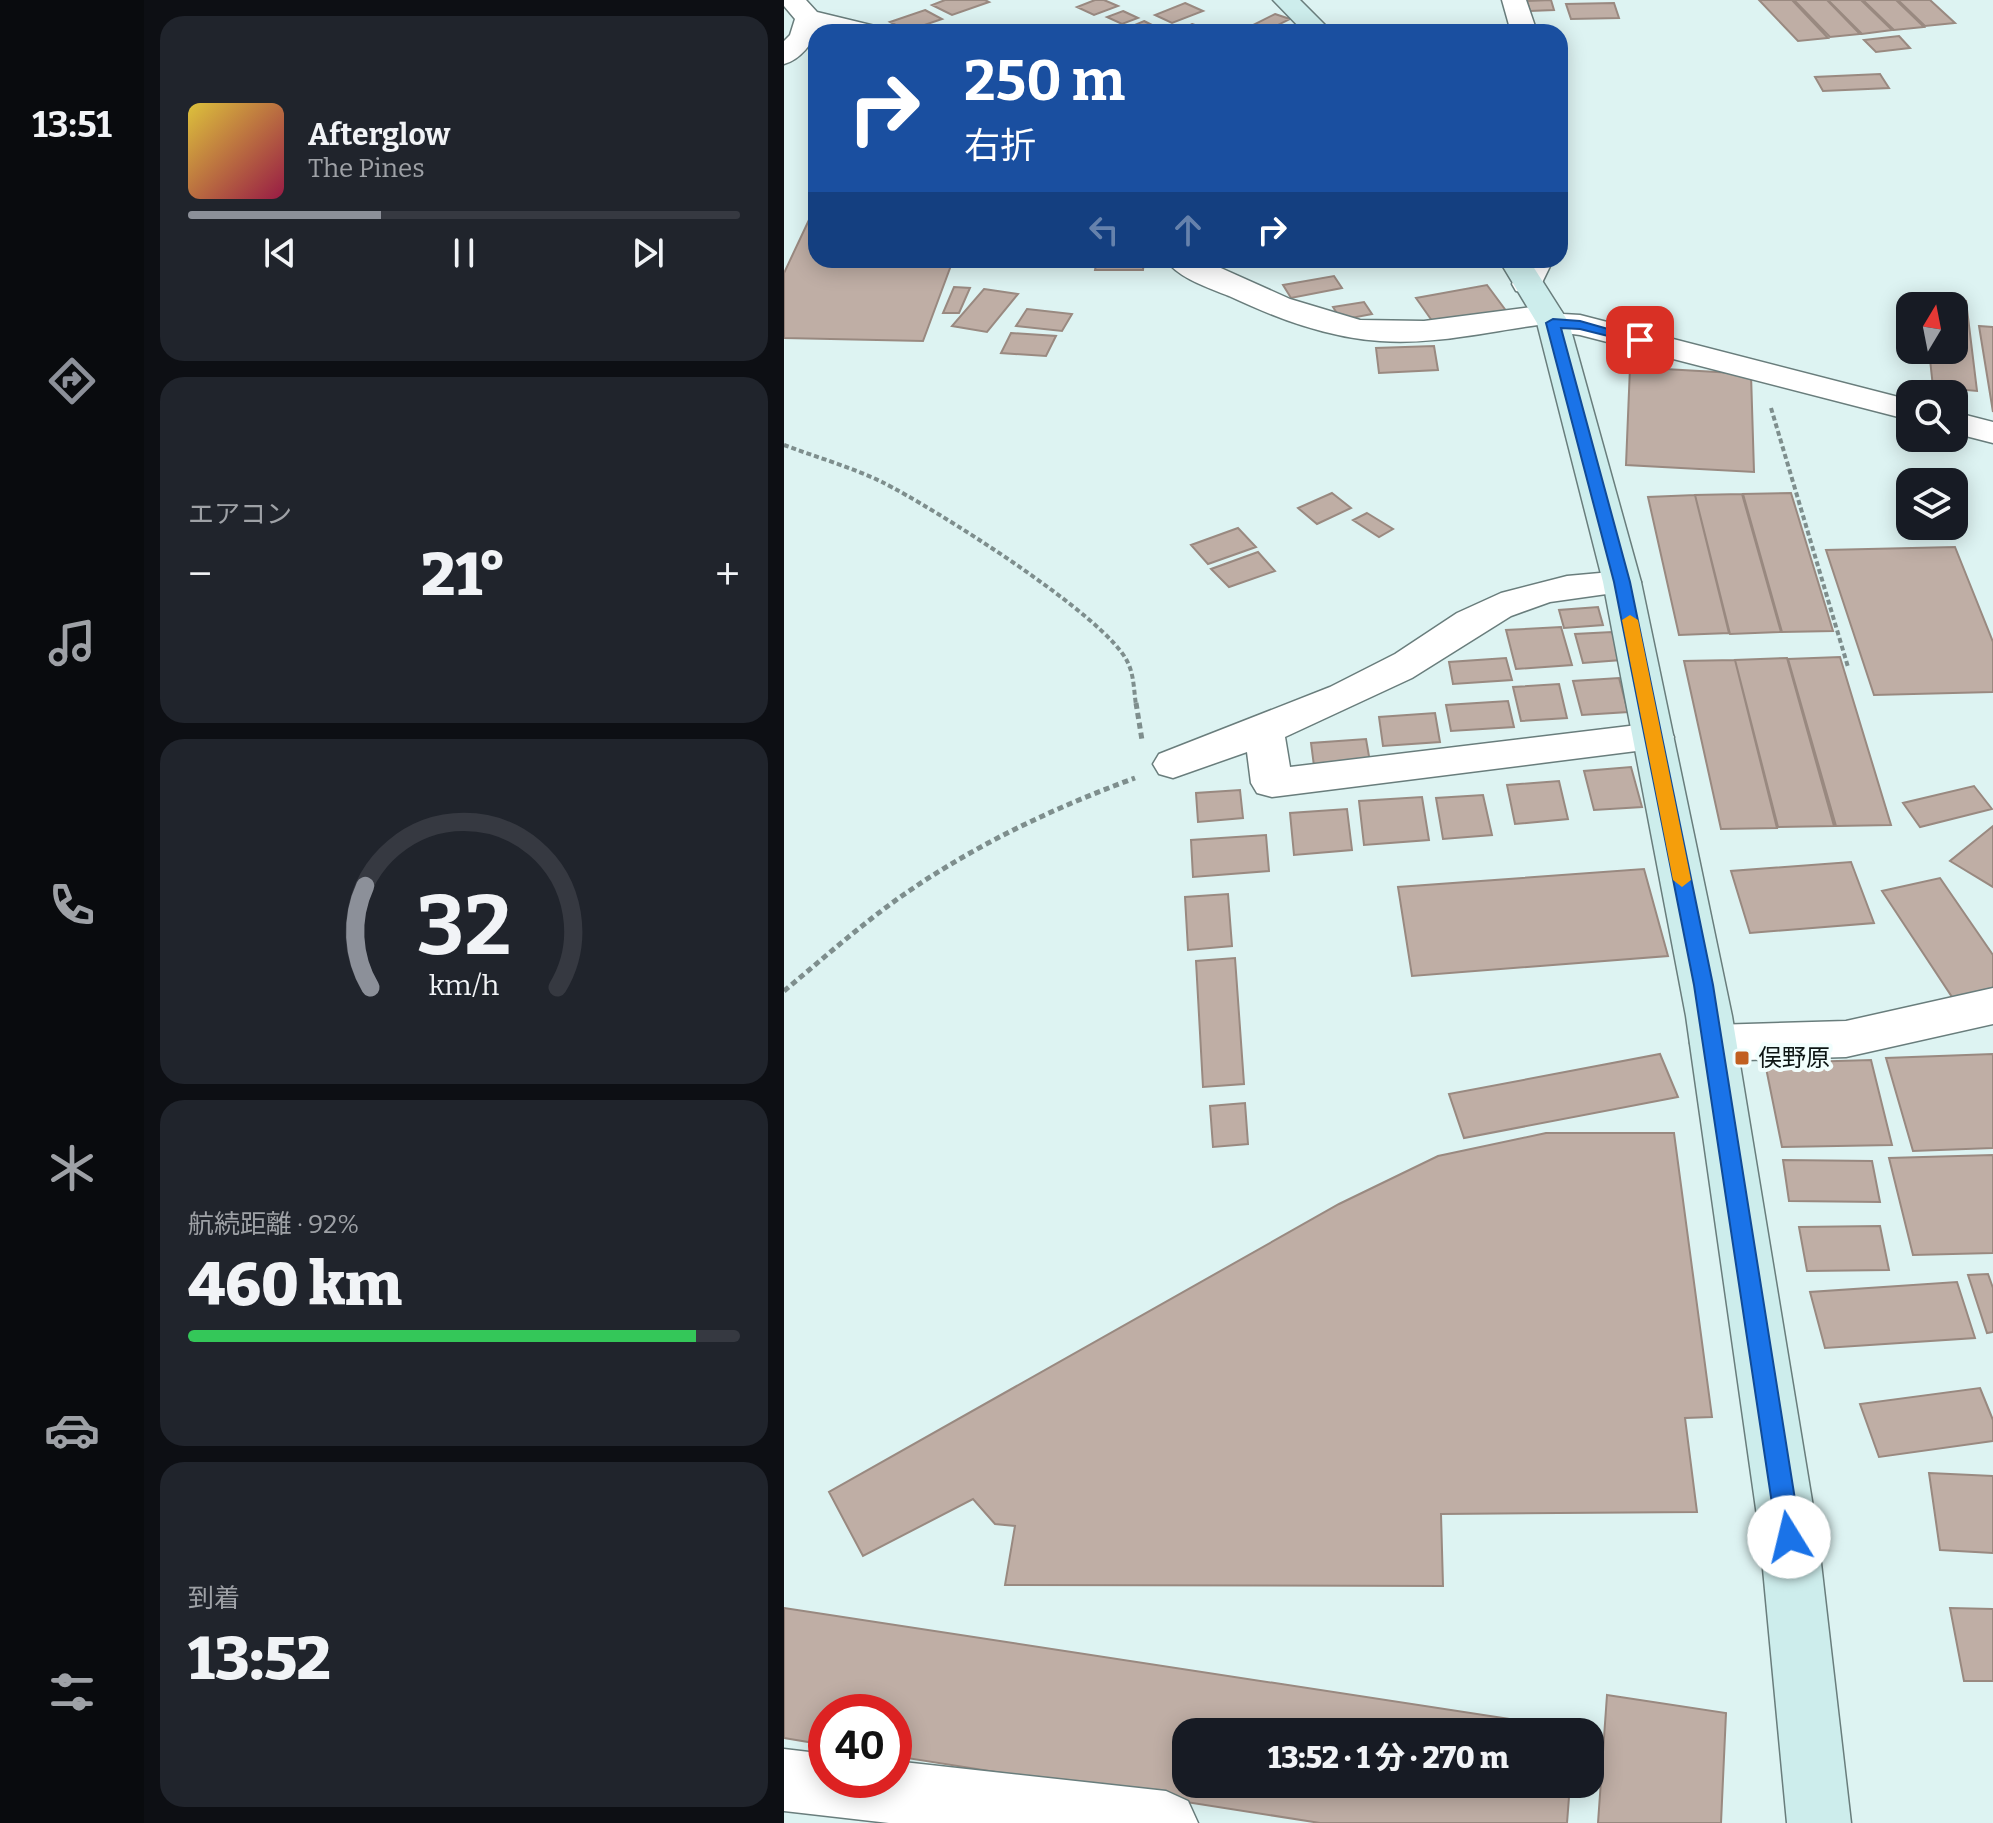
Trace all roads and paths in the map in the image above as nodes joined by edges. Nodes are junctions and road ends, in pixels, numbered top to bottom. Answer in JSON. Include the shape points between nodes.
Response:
{"nodes":[{"id":1,"x":1285,"y":0,"type":"edge"},
{"id":2,"x":1514,"y":0,"type":"edge"},
{"id":3,"x":800,"y":9,"type":"edge"},
{"id":4,"x":846,"y":24,"type":"edge"},
{"id":5,"x":1310,"y":24,"type":"edge"},
{"id":6,"x":1522,"y":24,"type":"edge"},
{"id":7,"x":784,"y":56,"type":"edge"},
{"id":8,"x":1194,"y":268,"type":"edge"},
{"id":9,"x":1536,"y":288,"type":"edge"},
{"id":10,"x":1760,"y":369,"type":"junction"},
{"id":11,"x":1896,"y":406,"type":"edge"},
{"id":12,"x":1968,"y":426,"type":"edge"},
{"id":13,"x":1993,"y":433,"type":"edge"},
{"id":14,"x":784,"y":445,"type":"edge"},
{"id":15,"x":1622,"y":582,"type":"junction"},
{"id":16,"x":1848,"y":667,"type":"dead end"},
{"id":17,"x":1264,"y":730,"type":"junction"},
{"id":18,"x":1654,"y":737,"type":"junction"},
{"id":19,"x":1164,"y":767,"type":"junction"},
{"id":20,"x":784,"y":991,"type":"edge"},
{"id":21,"x":1993,"y":1006,"type":"edge"},
{"id":22,"x":1713,"y":1043,"type":"junction"},
{"id":23,"x":784,"y":1780,"type":"edge"},
{"id":24,"x":1166,"y":1823,"type":"edge"},
{"id":25,"x":1819,"y":1823,"type":"edge"}],
"edges":[{"from":1,"to":5,"type":"street"},
{"from":2,"to":6,"type":"street"},
{"from":3,"to":4,"type":"street"},
{"from":3,"to":7,"type":"street","via":[[802,37]]},
{"from":8,"to":9,"type":"street","via":[[1259,297],[1343,326],[1381,333],[1425,330]]},
{"from":9,"to":10,"type":"street","via":[[1580,325]]},
{"from":9,"to":15,"type":"street"},
{"from":10,"to":11,"type":"street"},
{"from":10,"to":16,"type":"path"},
{"from":12,"to":13,"type":"street"},
{"from":14,"to":19,"type":"path","via":[[918,501],[1087,618],[1129,664],[1138,731]]},
{"from":15,"to":17,"type":"street","via":[[1578,584],[1520,598],[1481,616],[1398,669]]},
{"from":15,"to":18,"type":"street"},
{"from":17,"to":18,"type":"street","via":[[1272,783]]},
{"from":17,"to":19,"type":"street"},
{"from":18,"to":22,"type":"street"},
{"from":19,"to":20,"type":"path","via":[[1100,790],[970,852],[908,892]]},
{"from":21,"to":22,"type":"street","via":[[1846,1039]]},
{"from":22,"to":25,"type":"street","via":[[1789,1537]]},
{"from":23,"to":24,"type":"street"}]}
